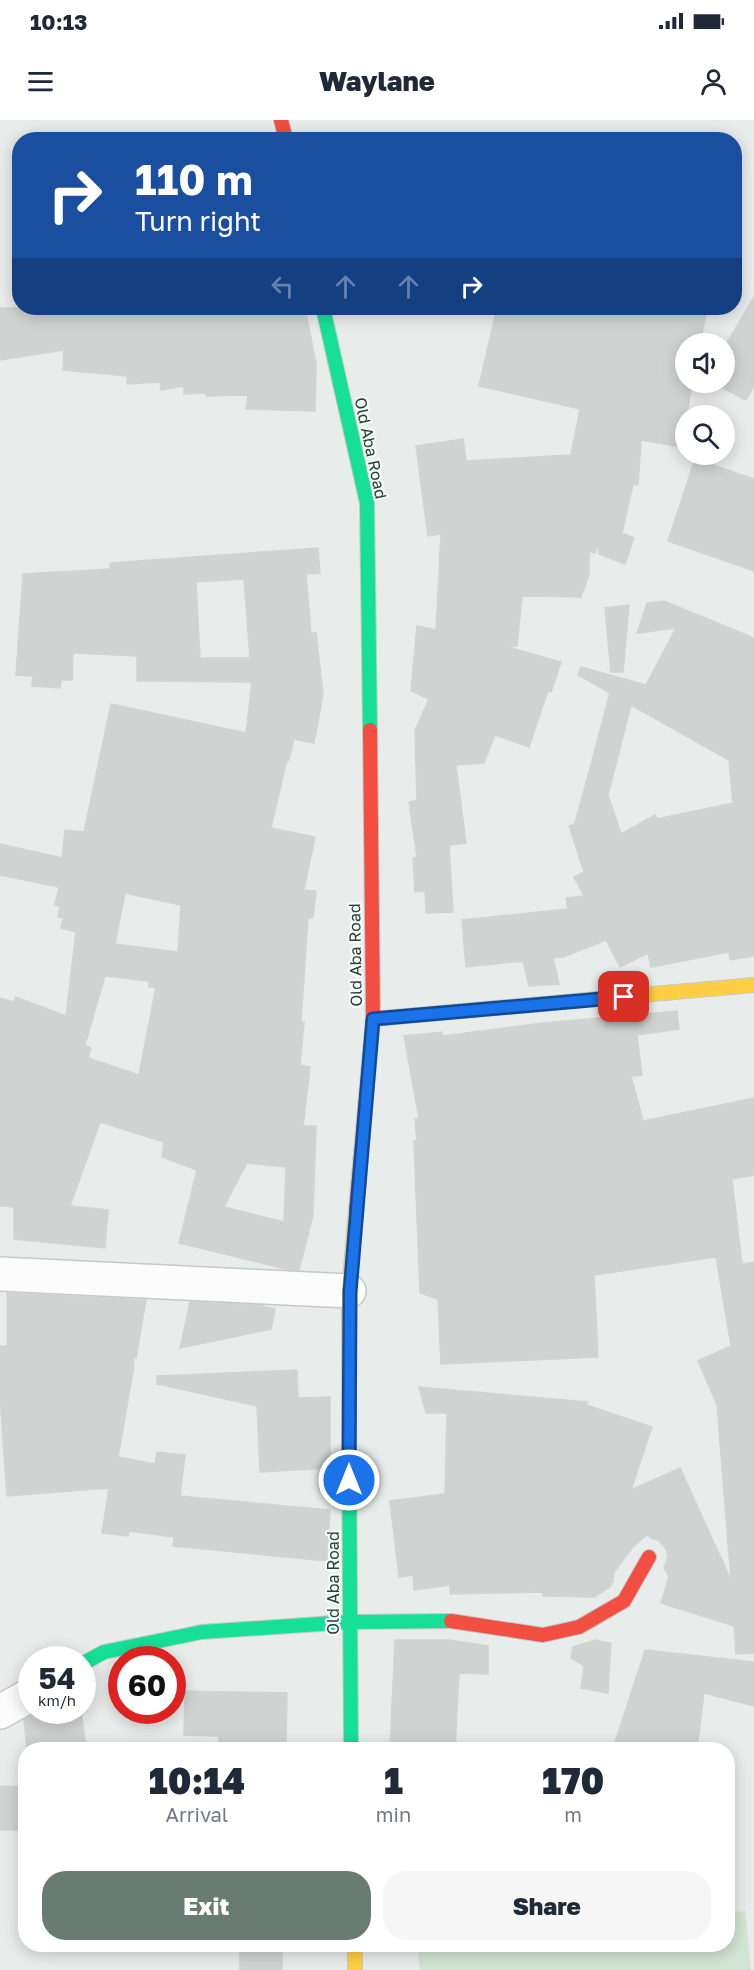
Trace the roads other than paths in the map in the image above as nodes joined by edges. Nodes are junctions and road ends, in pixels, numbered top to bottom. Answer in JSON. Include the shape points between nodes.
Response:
{"nodes":[{"id":1,"x":325,"y":315,"type":"edge"},
{"id":2,"x":754,"y":986,"type":"edge"},
{"id":3,"x":373,"y":1019,"type":"junction"},
{"id":4,"x":0,"y":1274,"type":"edge"},
{"id":5,"x":350,"y":1292,"type":"junction"},
{"id":6,"x":649,"y":1557,"type":"dead end"},
{"id":7,"x":349,"y":1622,"type":"junction"},
{"id":8,"x":96,"y":1657,"type":"edge"},
{"id":9,"x":18,"y":1702,"type":"edge"},
{"id":10,"x":0,"y":1712,"type":"edge"},
{"id":11,"x":351,"y":1742,"type":"edge"},
{"id":12,"x":355,"y":1952,"type":"edge"},
{"id":13,"x":355,"y":1970,"type":"edge"}],
"edges":[{"from":1,"to":3,"type":"main road","name":"Old Aba Road","via":[[367,503]]},
{"from":2,"to":3,"type":"main road"},
{"from":3,"to":5,"type":"main road","name":"Old Aba Road"},
{"from":4,"to":5,"type":"street"},
{"from":5,"to":7,"type":"main road","name":"Old Aba Road"},
{"from":6,"to":7,"type":"main road","via":[[624,1601],[579,1627],[543,1635],[450,1621]]},
{"from":7,"to":8,"type":"main road","via":[[202,1632]]},
{"from":7,"to":11,"type":"main road","name":"Old Aba Road"},
{"from":9,"to":10,"type":"street"},
{"from":12,"to":13,"type":"main road"}]}
